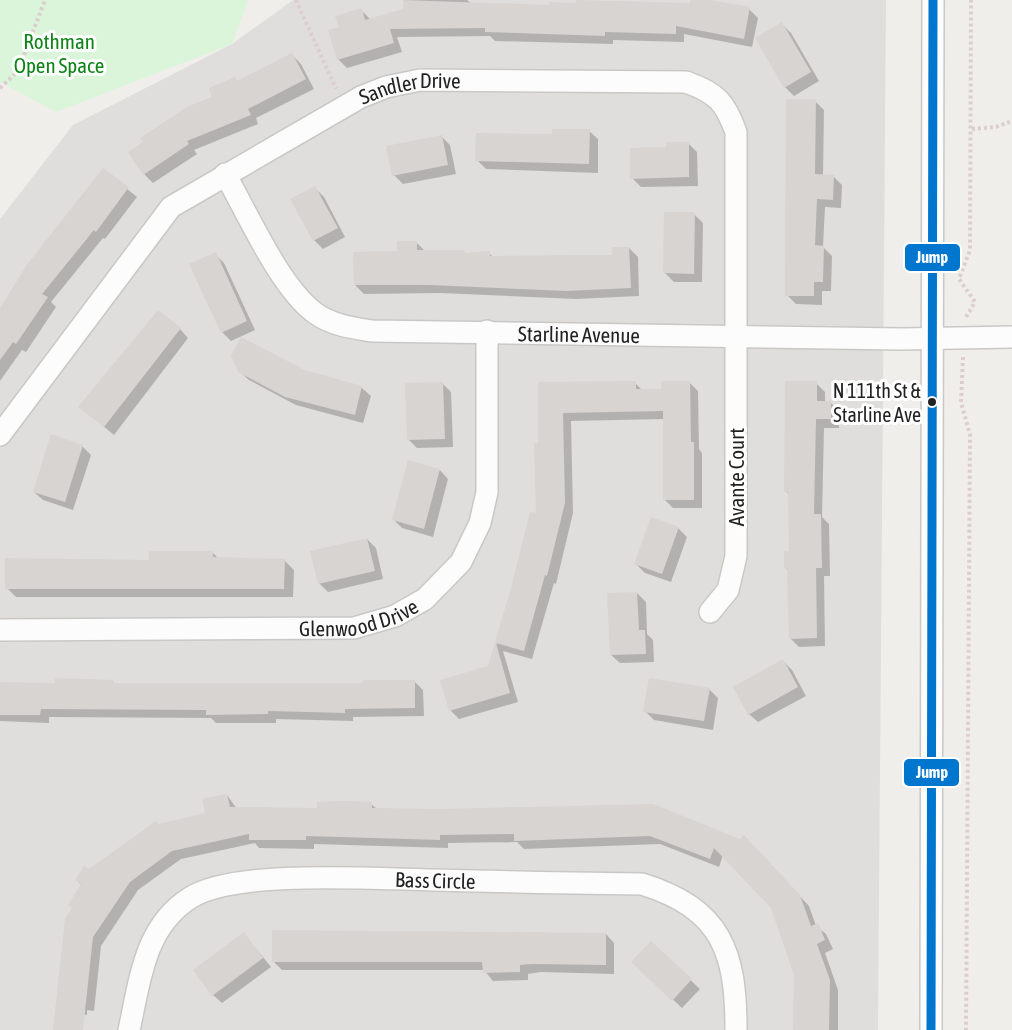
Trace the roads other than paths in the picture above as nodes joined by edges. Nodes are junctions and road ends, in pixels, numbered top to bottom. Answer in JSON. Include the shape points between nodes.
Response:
{"nodes":[{"id":1,"x":933,"y":0,"type":"edge"},
{"id":2,"x":225,"y":174,"type":"junction"},
{"id":3,"x":487,"y":330,"type":"junction"},
{"id":4,"x":736,"y":335,"type":"junction"},
{"id":5,"x":1012,"y":337,"type":"edge"},
{"id":6,"x":934,"y":339,"type":"junction"},
{"id":7,"x":0,"y":435,"type":"edge"},
{"id":8,"x":710,"y":612,"type":"dead end"},
{"id":9,"x":0,"y":630,"type":"edge"},
{"id":10,"x":129,"y":1030,"type":"edge"},
{"id":11,"x":736,"y":1030,"type":"edge"},
{"id":12,"x":931,"y":1030,"type":"edge"}],
"edges":[{"from":1,"to":6,"type":"street"},
{"from":2,"to":3,"type":"street","name":"Starline Avenue","via":[[292,291],[316,314],[347,327],[372,330]]},
{"from":2,"to":4,"type":"street","name":"Sandler Drive","via":[[345,106],[386,87],[420,80],[686,82],[710,91],[728,109],[736,132]]},
{"from":2,"to":7,"type":"street","name":"Sandler Drive","via":[[171,207]]},
{"from":3,"to":4,"type":"street","name":"Starline Avenue"},
{"from":3,"to":9,"type":"street","name":"Glenwood Drive","via":[[487,492],[480,523],[460,562],[425,599],[395,616],[354,628]]},
{"from":4,"to":6,"type":"street","name":"Starline Avenue"},
{"from":4,"to":8,"type":"street","name":"Avante Court","via":[[736,556],[728,590]]},
{"from":5,"to":6,"type":"street","name":"Starline Avenue"},
{"from":6,"to":12,"type":"street"},
{"from":10,"to":11,"type":"street","name":"Bass Circle","via":[[146,951],[164,921],[190,897],[222,884],[248,880],[363,879],[642,884],[669,893],[693,907],[713,927],[727,951],[736,987]]}]}
